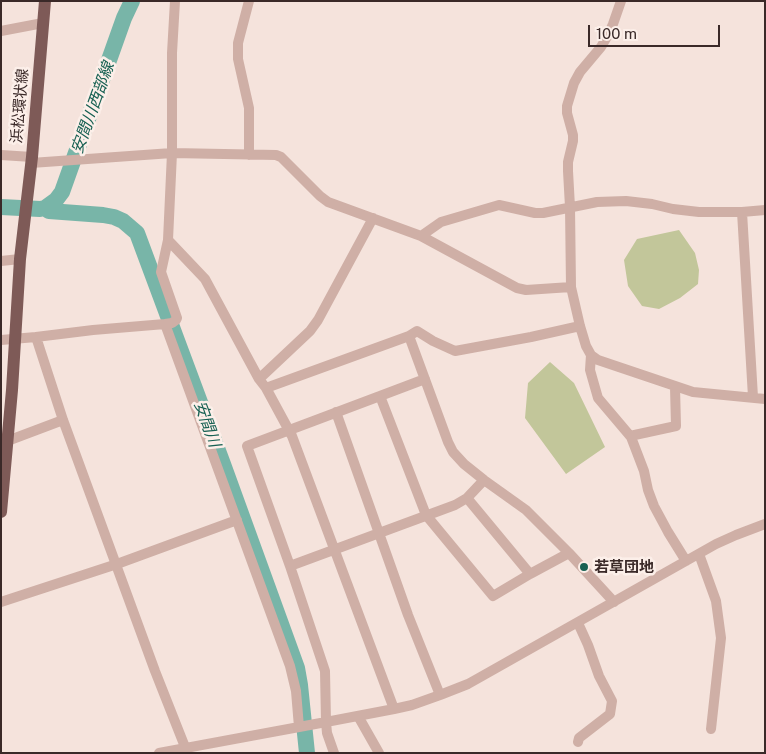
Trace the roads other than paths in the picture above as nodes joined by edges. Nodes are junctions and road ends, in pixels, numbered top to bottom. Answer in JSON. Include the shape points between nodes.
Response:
{"nodes":[{"id":1,"x":45,"y":1,"type":"edge"},
{"id":2,"x":175,"y":1,"type":"edge"},
{"id":3,"x":249,"y":1,"type":"edge"},
{"id":4,"x":621,"y":1,"type":"edge"},
{"id":5,"x":43,"y":23,"type":"junction"},
{"id":6,"x":1,"y":31,"type":"edge"},
{"id":7,"x":172,"y":153,"type":"junction"},
{"id":8,"x":1,"y":154,"type":"edge"},
{"id":9,"x":249,"y":155,"type":"junction"},
{"id":10,"x":31,"y":160,"type":"junction"},
{"id":11,"x":570,"y":207,"type":"junction"},
{"id":12,"x":765,"y":210,"type":"edge"},
{"id":13,"x":742,"y":212,"type":"junction"},
{"id":14,"x":373,"y":218,"type":"junction"},
{"id":15,"x":421,"y":236,"type":"junction"},
{"id":16,"x":168,"y":240,"type":"junction"},
{"id":17,"x":20,"y":259,"type":"junction"},
{"id":18,"x":1,"y":261,"type":"edge"},
{"id":19,"x":571,"y":287,"type":"junction"},
{"id":20,"x":168,"y":324,"type":"junction"},
{"id":21,"x":580,"y":326,"type":"junction"},
{"id":22,"x":409,"y":336,"type":"junction"},
{"id":23,"x":36,"y":337,"type":"junction"},
{"id":24,"x":15,"y":339,"type":"junction"},
{"id":25,"x":1,"y":340,"type":"edge"},
{"id":26,"x":591,"y":355,"type":"junction"},
{"id":27,"x":259,"y":379,"type":"junction"},
{"id":28,"x":425,"y":379,"type":"junction"},
{"id":29,"x":675,"y":386,"type":"junction"},
{"id":30,"x":266,"y":388,"type":"junction"},
{"id":31,"x":380,"y":396,"type":"junction"},
{"id":32,"x":754,"y":397,"type":"junction"},
{"id":33,"x":765,"y":399,"type":"edge"},
{"id":34,"x":336,"y":412,"type":"junction"},
{"id":35,"x":63,"y":420,"type":"junction"},
{"id":36,"x":289,"y":430,"type":"junction"},
{"id":37,"x":630,"y":436,"type":"junction"},
{"id":38,"x":4,"y":442,"type":"edge"},
{"id":39,"x":484,"y":480,"type":"junction"},
{"id":40,"x":466,"y":498,"type":"junction"},
{"id":41,"x":1,"y":512,"type":"edge"},
{"id":42,"x":426,"y":515,"type":"junction"},
{"id":43,"x":237,"y":520,"type":"junction"},
{"id":44,"x":765,"y":524,"type":"edge"},
{"id":45,"x":379,"y":533,"type":"junction"},
{"id":46,"x":334,"y":550,"type":"junction"},
{"id":47,"x":569,"y":553,"type":"junction"},
{"id":48,"x":699,"y":554,"type":"junction"},
{"id":49,"x":686,"y":561,"type":"junction"},
{"id":50,"x":117,"y":564,"type":"junction"},
{"id":51,"x":290,"y":566,"type":"junction"},
{"id":52,"x":530,"y":574,"type":"junction"},
{"id":53,"x":1,"y":602,"type":"edge"},
{"id":54,"x":614,"y":602,"type":"junction"},
{"id":55,"x":578,"y":622,"type":"junction"},
{"id":56,"x":440,"y":695,"type":"junction"},
{"id":57,"x":394,"y":709,"type":"junction"},
{"id":58,"x":358,"y":716,"type":"junction"},
{"id":59,"x":326,"y":722,"type":"junction"},
{"id":60,"x":302,"y":726,"type":"junction"},
{"id":61,"x":711,"y":729,"type":"dead end"},
{"id":62,"x":578,"y":742,"type":"dead end"},
{"id":63,"x":186,"y":750,"type":"edge"},
{"id":64,"x":159,"y":753,"type":"edge"},
{"id":65,"x":334,"y":753,"type":"edge"},
{"id":66,"x":380,"y":753,"type":"edge"}],
"edges":[{"from":1,"to":5,"type":"main road","name":"浜松環状線"},
{"from":2,"to":7,"type":"street"},
{"from":3,"to":9,"type":"street","via":[[238,43],[238,59],[250,108]]},
{"from":4,"to":11,"type":"street","via":[[608,35],[574,83],[567,106],[574,135],[568,162]]},
{"from":5,"to":6,"type":"street"},
{"from":5,"to":10,"type":"main road","name":"浜松環状線"},
{"from":7,"to":9,"type":"street"},
{"from":7,"to":10,"type":"street"},
{"from":7,"to":16,"type":"street"},
{"from":8,"to":10,"type":"street"},
{"from":9,"to":14,"type":"street","via":[[281,156],[328,202]]},
{"from":10,"to":17,"type":"main road","name":"浜松環状線"},
{"from":11,"to":13,"type":"street","via":[[626,201],[699,212]]},
{"from":11,"to":15,"type":"street","via":[[535,213],[498,205],[441,222]]},
{"from":11,"to":19,"type":"street"},
{"from":12,"to":13,"type":"street"},
{"from":13,"to":32,"type":"street"},
{"from":14,"to":15,"type":"street"},
{"from":14,"to":27,"type":"street","via":[[318,320]]},
{"from":15,"to":19,"type":"street","via":[[517,288]]},
{"from":16,"to":20,"type":"street","via":[[161,272],[177,318]]},
{"from":16,"to":27,"type":"street","via":[[205,279]]},
{"from":17,"to":18,"type":"street"},
{"from":17,"to":24,"type":"main road","name":"浜松環状線"},
{"from":19,"to":21,"type":"street"},
{"from":20,"to":23,"type":"street"},
{"from":20,"to":43,"type":"street"},
{"from":21,"to":22,"type":"street","via":[[455,351],[417,331]]},
{"from":21,"to":26,"type":"street"},
{"from":22,"to":28,"type":"street"},
{"from":22,"to":30,"type":"street"},
{"from":23,"to":24,"type":"street"},
{"from":23,"to":35,"type":"street"},
{"from":24,"to":25,"type":"street"},
{"from":24,"to":38,"type":"main road","name":"浜松環状線"},
{"from":26,"to":29,"type":"street"},
{"from":26,"to":37,"type":"street","via":[[590,370],[598,398]]},
{"from":27,"to":30,"type":"street"},
{"from":28,"to":31,"type":"street"},
{"from":28,"to":39,"type":"street","via":[[453,452]]},
{"from":29,"to":32,"type":"street","via":[[693,392]]},
{"from":29,"to":37,"type":"street","via":[[676,426]]},
{"from":30,"to":36,"type":"street"},
{"from":31,"to":34,"type":"street"},
{"from":31,"to":42,"type":"street"},
{"from":32,"to":33,"type":"street"},
{"from":34,"to":36,"type":"street"},
{"from":34,"to":45,"type":"street"},
{"from":35,"to":38,"type":"street"},
{"from":35,"to":50,"type":"street"},
{"from":36,"to":46,"type":"street"},
{"from":36,"to":51,"type":"street","via":[[247,446]]},
{"from":37,"to":49,"type":"street","via":[[654,506]]},
{"from":38,"to":41,"type":"main road","name":"浜松環状線"},
{"from":39,"to":40,"type":"street"},
{"from":39,"to":47,"type":"street","via":[[526,510]]},
{"from":40,"to":42,"type":"street"},
{"from":40,"to":52,"type":"street"},
{"from":42,"to":45,"type":"street"},
{"from":42,"to":52,"type":"street","via":[[493,596]]},
{"from":43,"to":50,"type":"street"},
{"from":43,"to":60,"type":"street","via":[[290,666]]},
{"from":44,"to":48,"type":"street","via":[[736,534]]},
{"from":45,"to":46,"type":"street"},
{"from":45,"to":56,"type":"street"},
{"from":46,"to":51,"type":"street"},
{"from":46,"to":57,"type":"street"},
{"from":47,"to":52,"type":"street"},
{"from":47,"to":54,"type":"street"},
{"from":48,"to":49,"type":"street"},
{"from":48,"to":61,"type":"street","via":[[716,601],[721,638]]},
{"from":49,"to":54,"type":"street"},
{"from":50,"to":53,"type":"street"},
{"from":50,"to":63,"type":"street"},
{"from":51,"to":59,"type":"street","via":[[325,671]]},
{"from":54,"to":55,"type":"street"},
{"from":55,"to":56,"type":"street","via":[[468,684]]},
{"from":55,"to":62,"type":"street","via":[[612,701],[610,714]]},
{"from":56,"to":57,"type":"street"},
{"from":57,"to":58,"type":"street"},
{"from":58,"to":59,"type":"street"},
{"from":58,"to":66,"type":"street"},
{"from":59,"to":60,"type":"street"},
{"from":59,"to":65,"type":"street"},
{"from":60,"to":63,"type":"street"},
{"from":63,"to":64,"type":"street"}]}
